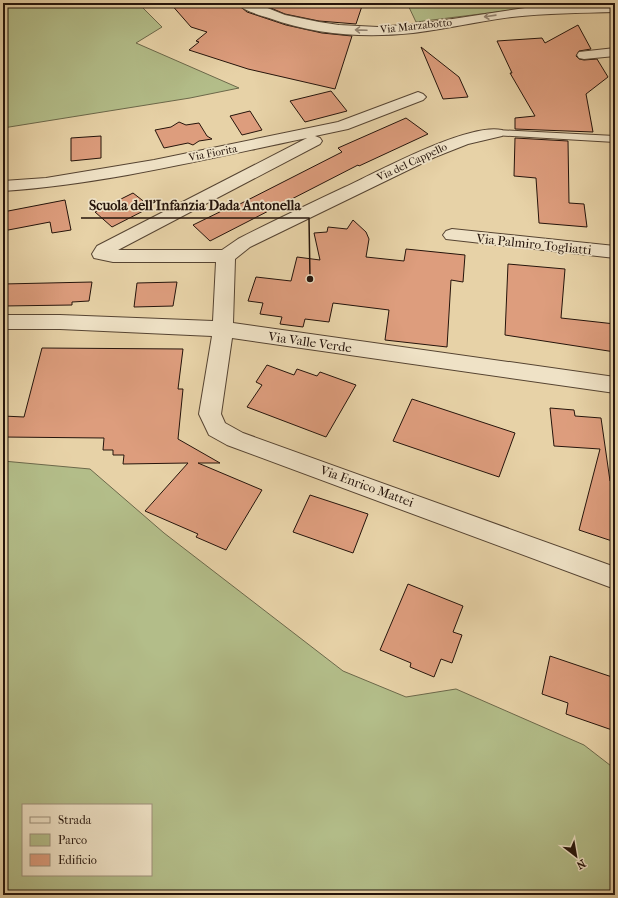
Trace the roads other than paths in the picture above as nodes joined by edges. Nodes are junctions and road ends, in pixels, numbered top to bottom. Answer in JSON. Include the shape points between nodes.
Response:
{"nodes":[{"id":1,"x":244,"y":3,"type":"edge"},
{"id":2,"x":583,"y":6,"type":"edge"},
{"id":3,"x":615,"y":8,"type":"edge"},
{"id":4,"x":615,"y":52,"type":"edge"},
{"id":5,"x":584,"y":55,"type":"dead end"},
{"id":6,"x":418,"y":97,"type":"dead end"},
{"id":7,"x":342,"y":126,"type":"junction"},
{"id":8,"x":496,"y":133,"type":"joint"},
{"id":9,"x":615,"y":138,"type":"edge"},
{"id":10,"x":3,"y":186,"type":"edge"},
{"id":11,"x":452,"y":235,"type":"dead end"},
{"id":12,"x":615,"y":252,"type":"edge"},
{"id":13,"x":226,"y":256,"type":"junction"},
{"id":14,"x":3,"y":322,"type":"edge"},
{"id":15,"x":223,"y":329,"type":"junction"},
{"id":16,"x":615,"y":385,"type":"edge"},
{"id":17,"x":615,"y":578,"type":"edge"}],
"edges":[{"from":2,"to":1,"type":"street","name":"Via Marzabotto","one_way":true,"via":[[513,13],[399,30],[365,30],[288,21]]},
{"from":2,"to":3,"type":"street"},
{"from":4,"to":5,"type":"street"},
{"from":6,"to":7,"type":"street","name":"Via Fiorita"},
{"from":7,"to":10,"type":"street","name":"Via Fiorita","via":[[154,165],[46,183]]},
{"from":7,"to":13,"type":"street","via":[[108,247],[101,254]]},
{"from":8,"to":9,"type":"lane","name":"Via del Cappello"},
{"from":8,"to":13,"type":"street","name":"Via del Cappello","via":[[457,142],[429,153],[244,243]]},
{"from":11,"to":12,"type":"street","name":"Via Palmiro Togliatti"},
{"from":13,"to":15,"type":"street"},
{"from":14,"to":15,"type":"street","name":"Via Valle Verde"},
{"from":15,"to":16,"type":"street","name":"Via Valle Verde"},
{"from":15,"to":17,"type":"street","name":"Via Enrico Mattei","via":[[210,414],[217,428],[236,439]]}]}
